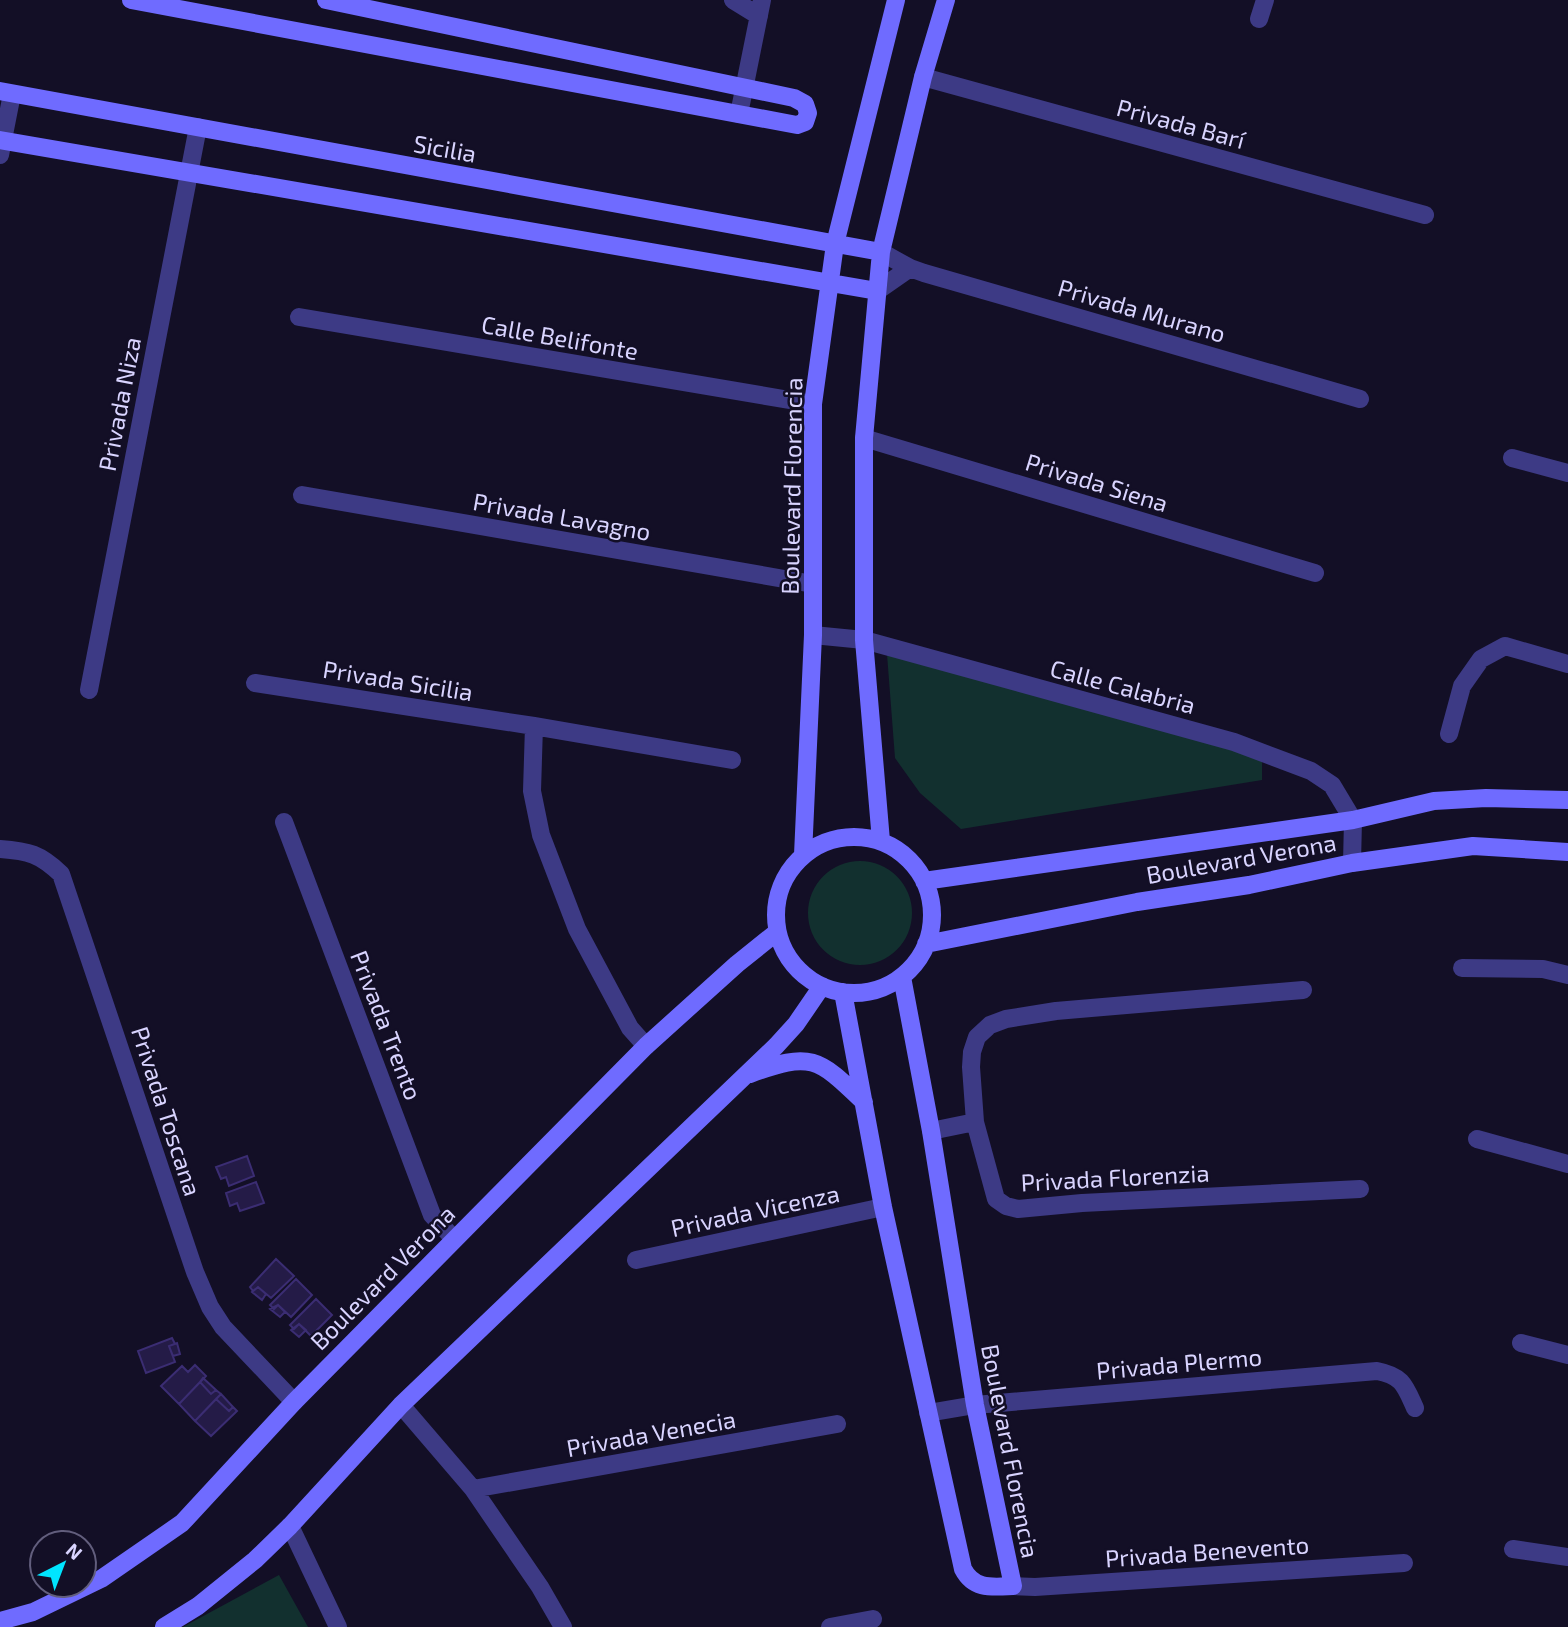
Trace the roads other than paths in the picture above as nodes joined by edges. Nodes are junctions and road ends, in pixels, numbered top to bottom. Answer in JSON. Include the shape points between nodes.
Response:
{"nodes":[{"id":1,"x":131,"y":0,"type":"edge"},
{"id":2,"x":326,"y":0,"type":"edge"},
{"id":3,"x":733,"y":0,"type":"edge"},
{"id":4,"x":896,"y":0,"type":"edge"},
{"id":5,"x":946,"y":0,"type":"edge"},
{"id":6,"x":1265,"y":0,"type":"edge"},
{"id":7,"x":760,"y":8,"type":"edge"},
{"id":8,"x":1259,"y":19,"type":"dead end"},
{"id":9,"x":923,"y":77,"type":"junction"},
{"id":10,"x":744,"y":88,"type":"junction"},
{"id":11,"x":6,"y":93,"type":"edge"},
{"id":12,"x":738,"y":114,"type":"junction"},
{"id":13,"x":198,"y":127,"type":"junction"},
{"id":14,"x":1,"y":145,"type":"edge"},
{"id":15,"x":189,"y":173,"type":"junction"},
{"id":16,"x":1425,"y":215,"type":"dead end"},
{"id":17,"x":835,"y":244,"type":"junction"},
{"id":18,"x":881,"y":252,"type":"junction"},
{"id":19,"x":910,"y":268,"type":"junction"},
{"id":20,"x":830,"y":283,"type":"junction"},
{"id":21,"x":877,"y":291,"type":"junction"},
{"id":22,"x":299,"y":317,"type":"dead end"},
{"id":23,"x":1360,"y":399,"type":"dead end"},
{"id":24,"x":813,"y":404,"type":"junction"},
{"id":25,"x":864,"y":438,"type":"junction"},
{"id":26,"x":1512,"y":458,"type":"dead end"},
{"id":27,"x":1568,"y":473,"type":"edge"},
{"id":28,"x":302,"y":495,"type":"dead end"},
{"id":29,"x":1315,"y":573,"type":"dead end"},
{"id":30,"x":813,"y":584,"type":"junction"},
{"id":31,"x":813,"y":635,"type":"junction"},
{"id":32,"x":864,"y":640,"type":"junction"},
{"id":33,"x":1568,"y":664,"type":"edge"},
{"id":34,"x":255,"y":683,"type":"dead end"},
{"id":35,"x":89,"y":690,"type":"dead end"},
{"id":36,"x":534,"y":726,"type":"junction"},
{"id":37,"x":1449,"y":734,"type":"dead end"},
{"id":38,"x":732,"y":760,"type":"dead end"},
{"id":39,"x":1568,"y":800,"type":"edge"},
{"id":40,"x":1353,"y":820,"type":"junction"},
{"id":41,"x":284,"y":822,"type":"dead end"},
{"id":42,"x":881,"y":841,"type":"junction"},
{"id":43,"x":0,"y":849,"type":"edge"},
{"id":44,"x":1568,"y":852,"type":"edge"},
{"id":45,"x":803,"y":855,"type":"junction"},
{"id":46,"x":1352,"y":863,"type":"junction"},
{"id":47,"x":924,"y":881,"type":"junction"},
{"id":48,"x":777,"y":932,"type":"junction"},
{"id":49,"x":926,"y":944,"type":"junction"},
{"id":50,"x":1462,"y":968,"type":"dead end"},
{"id":51,"x":1568,"y":975,"type":"edge"},
{"id":52,"x":902,"y":977,"type":"junction"},
{"id":53,"x":822,"y":986,"type":"junction"},
{"id":54,"x":1303,"y":990,"type":"dead end"},
{"id":55,"x":843,"y":992,"type":"junction"},
{"id":56,"x":646,"y":1046,"type":"junction"},
{"id":57,"x":744,"y":1077,"type":"junction"},
{"id":58,"x":864,"y":1102,"type":"junction"},
{"id":59,"x":975,"y":1122,"type":"junction"},
{"id":60,"x":931,"y":1131,"type":"junction"},
{"id":61,"x":1477,"y":1139,"type":"dead end"},
{"id":62,"x":1568,"y":1164,"type":"edge"},
{"id":63,"x":1360,"y":1189,"type":"dead end"},
{"id":64,"x":883,"y":1207,"type":"junction"},
{"id":65,"x":454,"y":1239,"type":"junction"},
{"id":66,"x":636,"y":1260,"type":"dead end"},
{"id":67,"x":1521,"y":1343,"type":"dead end"},
{"id":68,"x":1568,"y":1355,"type":"edge"},
{"id":69,"x":294,"y":1402,"type":"junction"},
{"id":70,"x":401,"y":1405,"type":"junction"},
{"id":71,"x":975,"y":1405,"type":"junction"},
{"id":72,"x":1415,"y":1408,"type":"dead end"},
{"id":73,"x":928,"y":1413,"type":"junction"},
{"id":74,"x":838,"y":1424,"type":"dead end"},
{"id":75,"x":473,"y":1489,"type":"junction"},
{"id":76,"x":290,"y":1526,"type":"junction"},
{"id":77,"x":1513,"y":1549,"type":"dead end"},
{"id":78,"x":1568,"y":1557,"type":"edge"},
{"id":79,"x":1404,"y":1563,"type":"dead end"},
{"id":80,"x":1013,"y":1586,"type":"junction"},
{"id":81,"x":873,"y":1619,"type":"dead end"},
{"id":82,"x":0,"y":1622,"type":"edge"},
{"id":83,"x":164,"y":1627,"type":"edge"},
{"id":84,"x":338,"y":1627,"type":"edge"},
{"id":85,"x":563,"y":1627,"type":"edge"},
{"id":86,"x":830,"y":1627,"type":"edge"}],
"edges":[{"from":1,"to":12,"type":"street"},
{"from":2,"to":10,"type":"street"},
{"from":3,"to":7,"type":"street"},
{"from":4,"to":17,"type":"street","name":"Boulevard Florencia"},
{"from":5,"to":9,"type":"street"},
{"from":6,"to":8,"type":"street"},
{"from":7,"to":10,"type":"street"},
{"from":9,"to":16,"type":"street","name":"Privada Barí"},
{"from":9,"to":18,"type":"street"},
{"from":10,"to":12,"type":"street"},
{"from":10,"to":12,"type":"street","via":[[794,98],[805,104],[808,113],[805,122],[797,125]]},
{"from":11,"to":13,"type":"street","name":"Sicilia"},
{"from":11,"to":14,"type":"street"},
{"from":13,"to":15,"type":"street","name":"Privada Niza"},
{"from":13,"to":17,"type":"street","name":"Sicilia"},
{"from":14,"to":15,"type":"street"},
{"from":15,"to":20,"type":"street"},
{"from":15,"to":35,"type":"street","name":"Privada Niza"},
{"from":17,"to":18,"type":"street","name":"Sicilia"},
{"from":17,"to":20,"type":"street","name":"Boulevard Florencia"},
{"from":18,"to":19,"type":"street","name":"Privada Murano"},
{"from":18,"to":21,"type":"street"},
{"from":19,"to":21,"type":"street"},
{"from":19,"to":23,"type":"street","name":"Privada Murano"},
{"from":20,"to":21,"type":"street"},
{"from":20,"to":24,"type":"street","name":"Boulevard Florencia"},
{"from":21,"to":25,"type":"street"},
{"from":22,"to":24,"type":"street","name":"Calle Belifonte"},
{"from":24,"to":30,"type":"street","name":"Boulevard Florencia"},
{"from":25,"to":29,"type":"street","name":"Privada Siena"},
{"from":25,"to":32,"type":"street"},
{"from":26,"to":27,"type":"street"},
{"from":28,"to":30,"type":"street","name":"Privada Lavagno"},
{"from":30,"to":31,"type":"street","name":"Boulevard Florencia"},
{"from":31,"to":32,"type":"street","name":"Calle Calabria"},
{"from":31,"to":45,"type":"street","name":"Boulevard Florencia"},
{"from":32,"to":40,"type":"street","name":"Calle Calabria","via":[[1279,757],[1332,785]]},
{"from":32,"to":42,"type":"street"},
{"from":33,"to":37,"type":"street","via":[[1505,646],[1480,659],[1462,686]]},
{"from":34,"to":36,"type":"street","name":"Privada Sicilia"},
{"from":36,"to":38,"type":"street","name":"Privada Sicilia"},
{"from":36,"to":56,"type":"street","via":[[532,791],[541,835],[577,929],[630,1028]]},
{"from":39,"to":40,"type":"street","name":"Boulevard Verona","via":[[1434,801]]},
{"from":40,"to":46,"type":"street"},
{"from":40,"to":47,"type":"street","name":"Boulevard Verona"},
{"from":41,"to":65,"type":"street","name":"Privada Trento","via":[[432,1215]]},
{"from":42,"to":45,"type":"street","via":[[840,838]]},
{"from":42,"to":47,"type":"street","via":[[906,856]]},
{"from":43,"to":69,"type":"street","name":"Privada Toscana","via":[[44,858],[61,874],[210,1307]]},
{"from":44,"to":46,"type":"street","name":"Boulevard Verona","via":[[1473,846]]},
{"from":45,"to":48,"type":"street","via":[[785,877],[776,904]]},
{"from":46,"to":49,"type":"street","name":"Boulevard Verona"},
{"from":47,"to":49,"type":"street","via":[[932,923]]},
{"from":48,"to":53,"type":"street","via":[[786,954],[802,973]]},
{"from":48,"to":56,"type":"street","name":"Boulevard Verona"},
{"from":49,"to":52,"type":"street"},
{"from":50,"to":51,"type":"street","via":[[1543,969]]},
{"from":52,"to":55,"type":"street","via":[[866,992]]},
{"from":52,"to":60,"type":"street","name":"Boulevard Florencia"},
{"from":53,"to":55,"type":"street"},
{"from":53,"to":57,"type":"street","via":[[796,1024]]},
{"from":54,"to":59,"type":"street","name":"Privada Florenzia","via":[[1006,1018],[977,1037],[972,1052]]},
{"from":55,"to":58,"type":"street","name":"Boulevard Florencia"},
{"from":56,"to":65,"type":"street","name":"Boulevard Verona"},
{"from":57,"to":58,"type":"street","via":[[782,1062],[814,1062]]},
{"from":57,"to":70,"type":"street"},
{"from":58,"to":64,"type":"street","name":"Boulevard Florencia"},
{"from":59,"to":60,"type":"street"},
{"from":59,"to":63,"type":"street","name":"Privada Florenzia","via":[[996,1199],[1018,1209]]},
{"from":60,"to":71,"type":"street","name":"Boulevard Florencia"},
{"from":61,"to":62,"type":"street"},
{"from":64,"to":66,"type":"street","name":"Privada Vicenza"},
{"from":64,"to":73,"type":"street","name":"Boulevard Florencia"},
{"from":65,"to":69,"type":"street","name":"Boulevard Verona"},
{"from":67,"to":68,"type":"street"},
{"from":69,"to":82,"type":"street","name":"Boulevard Verona","via":[[182,1522],[101,1579],[33,1612]]},
{"from":70,"to":75,"type":"street"},
{"from":70,"to":76,"type":"street"},
{"from":71,"to":72,"type":"street","name":"Privada Plermo","via":[[1377,1371],[1403,1382]]},
{"from":71,"to":73,"type":"street","name":"Privada Plermo"},
{"from":71,"to":80,"type":"street","name":"Boulevard Florencia"},
{"from":73,"to":80,"type":"street","name":"Boulevard Florencia","via":[[963,1569],[981,1586]]},
{"from":74,"to":75,"type":"street","name":"Privada Venecia"},
{"from":75,"to":85,"type":"street"},
{"from":76,"to":83,"type":"street","via":[[198,1606]]},
{"from":76,"to":84,"type":"street"},
{"from":77,"to":78,"type":"street"},
{"from":79,"to":80,"type":"street","name":"Privada Benevento"},
{"from":81,"to":86,"type":"street"}]}
